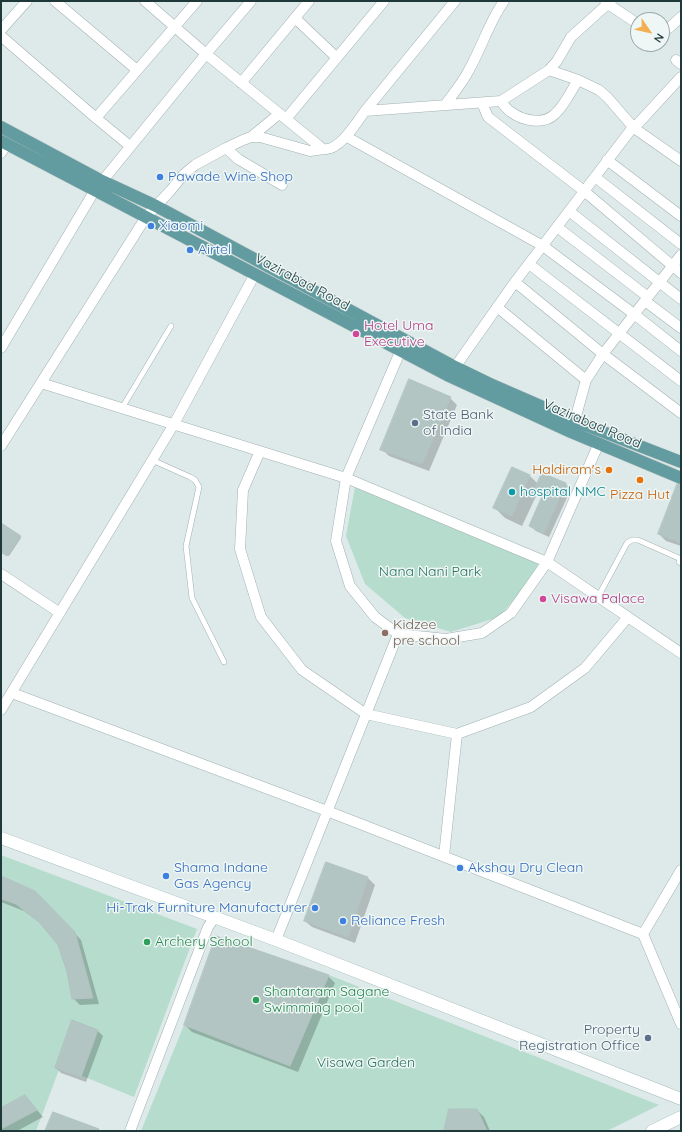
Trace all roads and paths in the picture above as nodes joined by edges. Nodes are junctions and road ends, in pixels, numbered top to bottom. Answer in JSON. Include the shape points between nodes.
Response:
{"nodes":[{"id":1,"x":27,"y":1,"type":"edge"},
{"id":2,"x":55,"y":1,"type":"edge"},
{"id":3,"x":145,"y":1,"type":"edge"},
{"id":4,"x":197,"y":1,"type":"edge"},
{"id":5,"x":251,"y":1,"type":"edge"},
{"id":6,"x":309,"y":1,"type":"edge"},
{"id":7,"x":384,"y":1,"type":"edge"},
{"id":8,"x":455,"y":1,"type":"edge"},
{"id":9,"x":504,"y":1,"type":"edge"},
{"id":10,"x":608,"y":2,"type":"edge"},
{"id":11,"x":295,"y":18,"type":"junction"},
{"id":12,"x":630,"y":18,"type":"edge"},
{"id":13,"x":679,"y":22,"type":"edge"},
{"id":14,"x":175,"y":27,"type":"junction"},
{"id":15,"x":670,"y":27,"type":"edge"},
{"id":16,"x":1,"y":30,"type":"edge"},
{"id":17,"x":1,"y":36,"type":"edge"},
{"id":18,"x":206,"y":54,"type":"junction"},
{"id":19,"x":337,"y":58,"type":"junction"},
{"id":20,"x":137,"y":70,"type":"junction"},
{"id":21,"x":549,"y":70,"type":"junction"},
{"id":22,"x":681,"y":77,"type":"edge"},
{"id":23,"x":578,"y":80,"type":"junction"},
{"id":24,"x":241,"y":83,"type":"junction"},
{"id":25,"x":501,"y":101,"type":"junction"},
{"id":26,"x":482,"y":103,"type":"junction"},
{"id":27,"x":445,"y":106,"type":"junction"},
{"id":28,"x":365,"y":111,"type":"junction"},
{"id":29,"x":282,"y":116,"type":"junction"},
{"id":30,"x":96,"y":118,"type":"junction"},
{"id":31,"x":1,"y":127,"type":"edge"},
{"id":32,"x":633,"y":127,"type":"junction"},
{"id":33,"x":347,"y":136,"type":"junction"},
{"id":34,"x":251,"y":137,"type":"junction"},
{"id":35,"x":3,"y":146,"type":"edge"},
{"id":36,"x":130,"y":146,"type":"junction"},
{"id":37,"x":226,"y":148,"type":"junction"},
{"id":38,"x":324,"y":149,"type":"junction"},
{"id":39,"x":608,"y":160,"type":"junction"},
{"id":40,"x":681,"y":161,"type":"edge"},
{"id":41,"x":595,"y":177,"type":"junction"},
{"id":42,"x":282,"y":184,"type":"dead end"},
{"id":43,"x":98,"y":185,"type":"junction"},
{"id":44,"x":584,"y":191,"type":"junction"},
{"id":45,"x":156,"y":206,"type":"junction"},
{"id":46,"x":569,"y":211,"type":"junction"},
{"id":47,"x":681,"y":216,"type":"edge"},
{"id":48,"x":146,"y":217,"type":"junction"},
{"id":49,"x":557,"y":227,"type":"junction"},
{"id":50,"x":681,"y":244,"type":"edge"},
{"id":51,"x":543,"y":246,"type":"junction"},
{"id":52,"x":681,"y":255,"type":"edge"},
{"id":53,"x":529,"y":264,"type":"junction"},
{"id":54,"x":672,"y":266,"type":"junction"},
{"id":55,"x":681,"y":273,"type":"edge"},
{"id":56,"x":255,"y":274,"type":"junction"},
{"id":57,"x":515,"y":282,"type":"junction"},
{"id":58,"x":660,"y":283,"type":"junction"},
{"id":59,"x":646,"y":299,"type":"junction"},
{"id":60,"x":681,"y":299,"type":"edge"},
{"id":61,"x":497,"y":307,"type":"junction"},
{"id":62,"x":634,"y":314,"type":"junction"},
{"id":63,"x":171,"y":326,"type":"dead end"},
{"id":64,"x":681,"y":328,"type":"edge"},
{"id":65,"x":620,"y":334,"type":"junction"},
{"id":66,"x":403,"y":345,"type":"junction"},
{"id":67,"x":1,"y":348,"type":"edge"},
{"id":68,"x":681,"y":351,"type":"edge"},
{"id":69,"x":603,"y":354,"type":"junction"},
{"id":70,"x":455,"y":366,"type":"junction"},
{"id":71,"x":586,"y":380,"type":"junction"},
{"id":72,"x":681,"y":381,"type":"edge"},
{"id":73,"x":41,"y":383,"type":"junction"},
{"id":74,"x":122,"y":408,"type":"junction"},
{"id":75,"x":681,"y":413,"type":"edge"},
{"id":76,"x":174,"y":424,"type":"junction"},
{"id":77,"x":573,"y":426,"type":"junction"},
{"id":78,"x":599,"y":443,"type":"junction"},
{"id":79,"x":1,"y":446,"type":"edge"},
{"id":80,"x":260,"y":451,"type":"junction"},
{"id":81,"x":152,"y":460,"type":"junction"},
{"id":82,"x":681,"y":462,"type":"edge"},
{"id":83,"x":346,"y":478,"type":"junction"},
{"id":84,"x":681,"y":478,"type":"edge"},
{"id":85,"x":547,"y":562,"type":"junction"},
{"id":86,"x":680,"y":562,"type":"edge"},
{"id":87,"x":1,"y":574,"type":"edge"},
{"id":88,"x":598,"y":597,"type":"junction"},
{"id":89,"x":60,"y":613,"type":"junction"},
{"id":90,"x":628,"y":617,"type":"junction"},
{"id":91,"x":398,"y":634,"type":"junction"},
{"id":92,"x":681,"y":653,"type":"edge"},
{"id":93,"x":224,"y":662,"type":"dead end"},
{"id":94,"x":12,"y":693,"type":"junction"},
{"id":95,"x":1,"y":710,"type":"edge"},
{"id":96,"x":366,"y":714,"type":"junction"},
{"id":97,"x":457,"y":734,"type":"junction"},
{"id":98,"x":328,"y":811,"type":"junction"},
{"id":99,"x":1,"y":838,"type":"edge"},
{"id":100,"x":444,"y":856,"type":"junction"},
{"id":101,"x":681,"y":870,"type":"edge"},
{"id":102,"x":215,"y":917,"type":"junction"},
{"id":103,"x":642,"y":934,"type":"junction"},
{"id":104,"x":276,"y":940,"type":"junction"},
{"id":105,"x":681,"y":1024,"type":"edge"},
{"id":106,"x":681,"y":1099,"type":"edge"},
{"id":107,"x":681,"y":1117,"type":"edge"},
{"id":108,"x":130,"y":1131,"type":"edge"},
{"id":109,"x":652,"y":1131,"type":"edge"}],
"edges":[{"from":1,"to":16,"type":"street"},
{"from":2,"to":20,"type":"street"},
{"from":3,"to":14,"type":"street"},
{"from":4,"to":14,"type":"street"},
{"from":5,"to":18,"type":"street"},
{"from":6,"to":11,"type":"street"},
{"from":7,"to":19,"type":"street"},
{"from":8,"to":28,"type":"street"},
{"from":9,"to":27,"type":"street","via":[[469,72]]},
{"from":10,"to":12,"type":"street"},
{"from":10,"to":21,"type":"street","via":[[571,37]]},
{"from":11,"to":19,"type":"street"},
{"from":11,"to":24,"type":"street"},
{"from":13,"to":15,"type":"street"},
{"from":14,"to":18,"type":"street"},
{"from":14,"to":20,"type":"street"},
{"from":17,"to":30,"type":"street"},
{"from":18,"to":24,"type":"street"},
{"from":18,"to":36,"type":"street"},
{"from":19,"to":29,"type":"street"},
{"from":20,"to":30,"type":"street"},
{"from":21,"to":23,"type":"street"},
{"from":21,"to":25,"type":"street"},
{"from":22,"to":32,"type":"street"},
{"from":23,"to":25,"type":"street","via":[[560,109],[546,119],[536,121],[524,118],[512,113]]},
{"from":23,"to":32,"type":"street","via":[[599,90]]},
{"from":24,"to":29,"type":"street"},
{"from":25,"to":26,"type":"street"},
{"from":26,"to":27,"type":"street"},
{"from":26,"to":44,"type":"street","via":[[488,117]]},
{"from":27,"to":28,"type":"street"},
{"from":28,"to":33,"type":"street"},
{"from":29,"to":34,"type":"street"},
{"from":29,"to":38,"type":"street"},
{"from":30,"to":36,"type":"street"},
{"from":31,"to":43,"type":"main road","name":"Vazirabad Road"},
{"from":32,"to":39,"type":"street"},
{"from":32,"to":40,"type":"street"},
{"from":33,"to":38,"type":"street","via":[[333,147]]},
{"from":33,"to":51,"type":"street"},
{"from":34,"to":37,"type":"street"},
{"from":34,"to":38,"type":"street","via":[[260,137],[310,152]]},
{"from":35,"to":43,"type":"main road","name":"Vazirabad Road"},
{"from":36,"to":43,"type":"street"},
{"from":37,"to":42,"type":"street","via":[[241,161]]},
{"from":37,"to":45,"type":"street","via":[[195,165]]},
{"from":39,"to":41,"type":"street"},
{"from":39,"to":47,"type":"street"},
{"from":41,"to":44,"type":"street"},
{"from":41,"to":50,"type":"street"},
{"from":43,"to":45,"type":"main road","name":"Vazirabad Road"},
{"from":43,"to":48,"type":"main road","name":"Vazirabad Road"},
{"from":43,"to":67,"type":"street"},
{"from":44,"to":46,"type":"street"},
{"from":44,"to":54,"type":"street"},
{"from":45,"to":48,"type":"street"},
{"from":45,"to":66,"type":"main road","name":"Vazirabad Road"},
{"from":46,"to":49,"type":"street"},
{"from":46,"to":58,"type":"street"},
{"from":48,"to":56,"type":"main road","name":"Vazirabad Road"},
{"from":48,"to":73,"type":"street"},
{"from":49,"to":51,"type":"street"},
{"from":49,"to":59,"type":"street"},
{"from":51,"to":53,"type":"street"},
{"from":51,"to":62,"type":"street"},
{"from":52,"to":54,"type":"street"},
{"from":53,"to":57,"type":"street"},
{"from":53,"to":65,"type":"street"},
{"from":54,"to":55,"type":"street"},
{"from":54,"to":58,"type":"street"},
{"from":56,"to":66,"type":"main road","name":"Vazirabad Road"},
{"from":56,"to":76,"type":"street"},
{"from":57,"to":61,"type":"street"},
{"from":57,"to":69,"type":"street"},
{"from":58,"to":59,"type":"street"},
{"from":58,"to":60,"type":"street"},
{"from":59,"to":62,"type":"street"},
{"from":59,"to":64,"type":"street"},
{"from":61,"to":70,"type":"street"},
{"from":61,"to":71,"type":"street"},
{"from":62,"to":65,"type":"street"},
{"from":62,"to":68,"type":"street"},
{"from":63,"to":74,"type":"lane"},
{"from":65,"to":69,"type":"street"},
{"from":65,"to":72,"type":"street"},
{"from":66,"to":70,"type":"main road","name":"Vazirabad Road"},
{"from":66,"to":77,"type":"main road","name":"Vazirabad Road","via":[[447,375]]},
{"from":66,"to":83,"type":"street"},
{"from":69,"to":71,"type":"street"},
{"from":69,"to":75,"type":"street"},
{"from":70,"to":77,"type":"main road","name":"Vazirabad Road"},
{"from":71,"to":77,"type":"street"},
{"from":73,"to":74,"type":"street"},
{"from":73,"to":79,"type":"street"},
{"from":74,"to":76,"type":"street"},
{"from":76,"to":80,"type":"street"},
{"from":76,"to":81,"type":"street"},
{"from":77,"to":78,"type":"main road","name":"Vazirabad Road"},
{"from":77,"to":82,"type":"main road","name":"Vazirabad Road"},
{"from":78,"to":84,"type":"main road","name":"Vazirabad Road"},
{"from":78,"to":85,"type":"street"},
{"from":80,"to":83,"type":"street"},
{"from":80,"to":96,"type":"street","via":[[244,490],[240,548],[261,617],[302,670]]},
{"from":81,"to":89,"type":"street"},
{"from":81,"to":93,"type":"lane","via":[[190,477],[199,487],[186,546],[192,598]]},
{"from":83,"to":85,"type":"street"},
{"from":83,"to":91,"type":"street","via":[[336,541],[350,586],[375,617]]},
{"from":85,"to":88,"type":"street"},
{"from":85,"to":91,"type":"street","via":[[511,613],[482,633],[446,639]]},
{"from":86,"to":88,"type":"lane","via":[[638,540],[632,540],[627,543]]},
{"from":87,"to":89,"type":"street"},
{"from":88,"to":90,"type":"street"},
{"from":89,"to":94,"type":"street"},
{"from":90,"to":92,"type":"street"},
{"from":90,"to":97,"type":"street","via":[[585,668],[531,707]]},
{"from":91,"to":96,"type":"street"},
{"from":94,"to":95,"type":"street"},
{"from":94,"to":98,"type":"street"},
{"from":96,"to":97,"type":"street"},
{"from":96,"to":98,"type":"street"},
{"from":97,"to":100,"type":"street"},
{"from":98,"to":100,"type":"street"},
{"from":98,"to":104,"type":"street"},
{"from":99,"to":102,"type":"street"},
{"from":100,"to":103,"type":"street"},
{"from":101,"to":103,"type":"street"},
{"from":102,"to":104,"type":"street"},
{"from":102,"to":108,"type":"street","via":[[208,927]]},
{"from":103,"to":105,"type":"street"},
{"from":104,"to":106,"type":"street"},
{"from":107,"to":109,"type":"street"}]}
